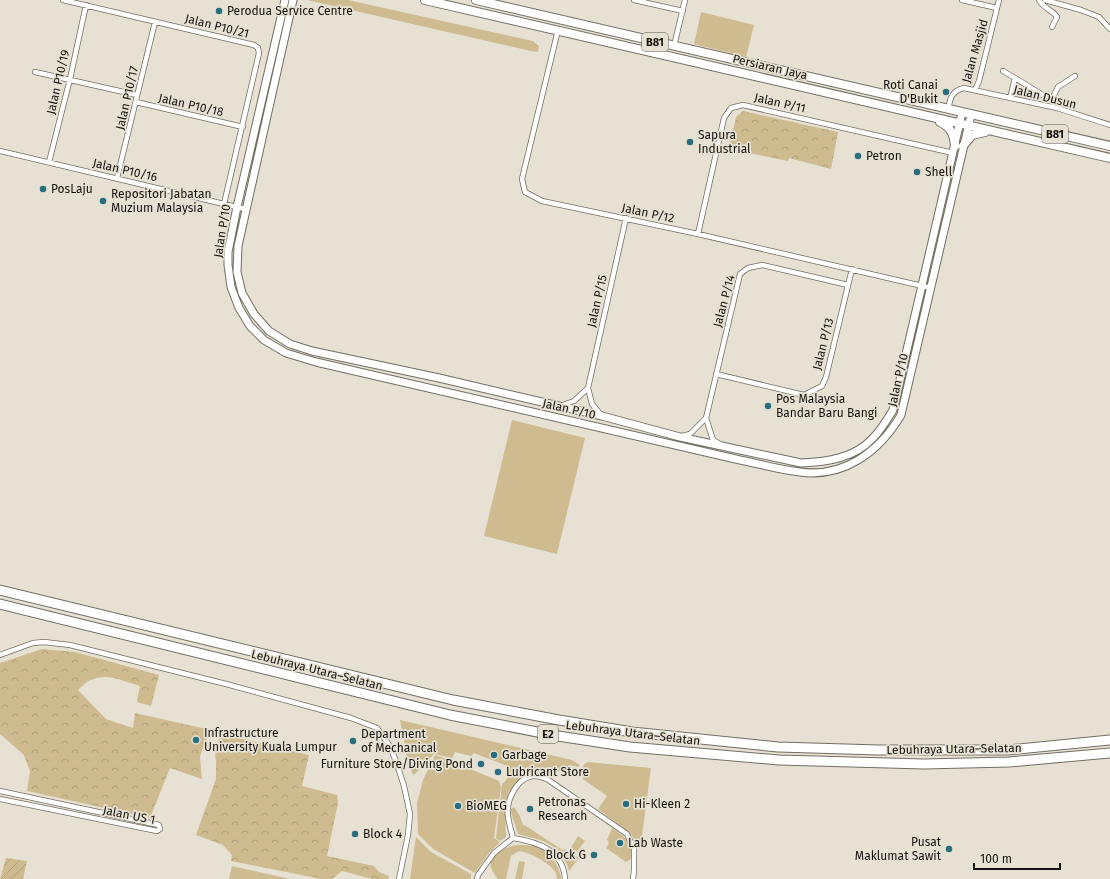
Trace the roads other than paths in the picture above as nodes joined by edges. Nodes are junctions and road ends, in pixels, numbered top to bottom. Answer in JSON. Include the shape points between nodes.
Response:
{"nodes":[{"id":1,"x":63,"y":0,"type":"edge"},
{"id":2,"x":285,"y":0,"type":"edge"},
{"id":3,"x":293,"y":0,"type":"edge"},
{"id":4,"x":425,"y":0,"type":"edge"},
{"id":5,"x":476,"y":0,"type":"edge"},
{"id":6,"x":634,"y":0,"type":"edge"},
{"id":7,"x":685,"y":0,"type":"edge"},
{"id":8,"x":962,"y":0,"type":"edge"},
{"id":9,"x":999,"y":0,"type":"edge"},
{"id":10,"x":1040,"y":0,"type":"edge"},
{"id":11,"x":1044,"y":0,"type":"edge"},
{"id":12,"x":86,"y":5,"type":"junction"},
{"id":13,"x":997,"y":8,"type":"junction"},
{"id":14,"x":682,"y":11,"type":"junction"},
{"id":15,"x":155,"y":22,"type":"junction"},
{"id":16,"x":1052,"y":26,"type":"dead end"},
{"id":17,"x":1110,"y":29,"type":"edge"},
{"id":18,"x":558,"y":30,"type":"junction"},
{"id":19,"x":674,"y":46,"type":"junction"},
{"id":20,"x":1003,"y":71,"type":"dead end"},
{"id":21,"x":35,"y":72,"type":"dead end"},
{"id":22,"x":1075,"y":76,"type":"dead end"},
{"id":23,"x":1015,"y":78,"type":"junction"},
{"id":24,"x":70,"y":79,"type":"junction"},
{"id":25,"x":975,"y":90,"type":"junction"},
{"id":26,"x":137,"y":95,"type":"junction"},
{"id":27,"x":1010,"y":98,"type":"junction"},
{"id":28,"x":136,"y":102,"type":"junction"},
{"id":29,"x":948,"y":110,"type":"junction"},
{"id":30,"x":962,"y":113,"type":"junction"},
{"id":31,"x":971,"y":115,"type":"junction"},
{"id":32,"x":930,"y":117,"type":"junction"},
{"id":33,"x":960,"y":124,"type":"junction"},
{"id":34,"x":1110,"y":125,"type":"edge"},
{"id":35,"x":968,"y":126,"type":"junction"},
{"id":36,"x":243,"y":127,"type":"junction"},
{"id":37,"x":994,"y":132,"type":"junction"},
{"id":38,"x":963,"y":146,"type":"junction"},
{"id":39,"x":1110,"y":146,"type":"edge"},
{"id":40,"x":954,"y":150,"type":"junction"},
{"id":41,"x":0,"y":151,"type":"edge"},
{"id":42,"x":1110,"y":158,"type":"edge"},
{"id":43,"x":49,"y":162,"type":"junction"},
{"id":44,"x":117,"y":178,"type":"junction"},
{"id":45,"x":224,"y":204,"type":"junction"},
{"id":46,"x":237,"y":207,"type":"junction"},
{"id":47,"x":245,"y":209,"type":"junction"},
{"id":48,"x":626,"y":218,"type":"junction"},
{"id":49,"x":698,"y":234,"type":"junction"},
{"id":50,"x":852,"y":269,"type":"junction"},
{"id":51,"x":848,"y":285,"type":"junction"},
{"id":52,"x":922,"y":285,"type":"junction"},
{"id":53,"x":931,"y":288,"type":"junction"},
{"id":54,"x":716,"y":374,"type":"junction"},
{"id":55,"x":588,"y":388,"type":"junction"},
{"id":56,"x":557,"y":406,"type":"junction"},
{"id":57,"x":602,"y":416,"type":"junction"},
{"id":58,"x":706,"y":418,"type":"junction"},
{"id":59,"x":680,"y":437,"type":"junction"},
{"id":60,"x":724,"y":446,"type":"junction"},
{"id":61,"x":0,"y":590,"type":"edge"},
{"id":62,"x":0,"y":604,"type":"edge"},
{"id":63,"x":0,"y":655,"type":"edge"},
{"id":64,"x":1110,"y":740,"type":"edge"},
{"id":65,"x":1110,"y":753,"type":"edge"},
{"id":66,"x":0,"y":791,"type":"edge"},
{"id":67,"x":0,"y":799,"type":"edge"},
{"id":68,"x":513,"y":838,"type":"junction"},
{"id":69,"x":399,"y":879,"type":"edge"},
{"id":70,"x":477,"y":879,"type":"edge"},
{"id":71,"x":565,"y":879,"type":"edge"},
{"id":72,"x":633,"y":879,"type":"edge"}],
"edges":[{"from":1,"to":12,"type":"street","name":"Jalan P10/21"},
{"from":2,"to":46,"type":"street","name":"Jalan P/10"},
{"from":3,"to":47,"type":"street","name":"Jalan P/10"},
{"from":4,"to":18,"type":"main road","name":"Persiaran Jaya","number":"B81"},
{"from":5,"to":19,"type":"main road","name":"Persiaran Jaya","number":"B81"},
{"from":6,"to":14,"type":"street"},
{"from":7,"to":14,"type":"street"},
{"from":8,"to":13,"type":"street"},
{"from":9,"to":13,"type":"street","name":"Jalan Masjid"},
{"from":10,"to":16,"type":"street","via":[[1057,18]]},
{"from":11,"to":17,"type":"street","via":[[1098,17]]},
{"from":12,"to":15,"type":"street","name":"Jalan P10/21"},
{"from":12,"to":24,"type":"street","name":"Jalan P10/19"},
{"from":13,"to":25,"type":"street","name":"Jalan Masjid"},
{"from":14,"to":19,"type":"street"},
{"from":15,"to":26,"type":"street","name":"Jalan P10/17"},
{"from":15,"to":36,"type":"street","name":"Jalan P10/21","via":[[258,48]]},
{"from":18,"to":32,"type":"main road","name":"Persiaran Jaya","number":"B81"},
{"from":18,"to":48,"type":"street","name":"Jalan P/12","via":[[522,178],[525,192],[542,201]]},
{"from":19,"to":29,"type":"main road","name":"Persiaran Jaya","number":"B81"},
{"from":20,"to":23,"type":"street"},
{"from":21,"to":24,"type":"street"},
{"from":22,"to":23,"type":"street","via":[[1058,87],[1052,99]]},
{"from":23,"to":27,"type":"street"},
{"from":24,"to":26,"type":"street"},
{"from":24,"to":43,"type":"street","name":"Jalan P10/19"},
{"from":25,"to":27,"type":"street","name":"Jalan Dusun"},
{"from":25,"to":29,"type":"street","name":"Jalan Masjid","via":[[964,88],[954,92]]},
{"from":26,"to":28,"type":"street","name":"Jalan P10/17"},
{"from":27,"to":34,"type":"street","name":"Jalan Dusun","via":[[1057,108]]},
{"from":28,"to":36,"type":"street","name":"Jalan P10/18"},
{"from":28,"to":44,"type":"street","name":"Jalan P10/17"},
{"from":29,"to":30,"type":"main road","name":"Persiaran Jaya","number":"B81"},
{"from":30,"to":31,"type":"main road","name":"Persiaran Jaya","number":"B81"},
{"from":30,"to":33,"type":"street","name":"Jalan P/10"},
{"from":31,"to":35,"type":"street","name":"Jalan P/10"},
{"from":31,"to":39,"type":"main road","name":"Persiaran Jaya","number":"B81"},
{"from":32,"to":33,"type":"main road","name":"Persiaran Jaya","number":"B81"},
{"from":32,"to":40,"type":"main road","via":[[950,129],[954,135]]},
{"from":33,"to":35,"type":"main road","name":"Persiaran Jaya","number":"B81"},
{"from":33,"to":40,"type":"street","name":"Jalan P/10"},
{"from":35,"to":37,"type":"main road","name":"Persiaran Jaya","number":"B81"},
{"from":35,"to":38,"type":"street","name":"Jalan P/10"},
{"from":36,"to":45,"type":"street","name":"Jalan P10/21"},
{"from":37,"to":38,"type":"main road","via":[[972,135]]},
{"from":37,"to":42,"type":"main road","name":"Persiaran Jaya","number":"B81"},
{"from":38,"to":53,"type":"street","name":"Jalan P/10"},
{"from":40,"to":49,"type":"street","name":"Jalan P/11","via":[[743,105],[731,108],[724,118]]},
{"from":40,"to":52,"type":"street","name":"Jalan P/10"},
{"from":41,"to":43,"type":"street","name":"Jalan P10/16"},
{"from":43,"to":44,"type":"street","name":"Jalan P10/16"},
{"from":44,"to":45,"type":"street","name":"Jalan P10/16"},
{"from":45,"to":46,"type":"street","name":"Jalan P10/16"},
{"from":46,"to":47,"type":"street","name":"Jalan P10/16"},
{"from":46,"to":53,"type":"street","name":"Jalan P/10","via":[[228,252],[231,287],[239,308],[250,326],[264,340],[286,353],[801,473],[843,468],[878,446],[892,430],[901,415]]},
{"from":47,"to":56,"type":"street","name":"Jalan P/10","via":[[238,246],[237,272],[242,293],[254,314],[269,331],[290,344],[312,351]]},
{"from":48,"to":49,"type":"street","name":"Jalan P/12"},
{"from":48,"to":55,"type":"street","name":"Jalan P/15"},
{"from":49,"to":50,"type":"street","name":"Jalan P/12"},
{"from":50,"to":51,"type":"street","name":"Jalan P/13"},
{"from":50,"to":52,"type":"street","name":"Jalan P/12"},
{"from":51,"to":54,"type":"street","name":"Jalan P/13","via":[[822,386],[804,395]]},
{"from":51,"to":54,"type":"street","name":"Jalan P/14","via":[[762,264],[748,268],[740,274]]},
{"from":52,"to":53,"type":"street","name":"Jalan P/12"},
{"from":52,"to":60,"type":"street","name":"Jalan P/10","via":[[893,410],[873,439],[858,450],[839,458],[809,463]]},
{"from":54,"to":58,"type":"street","name":"Jalan P/14"},
{"from":55,"to":56,"type":"street","via":[[574,401]]},
{"from":55,"to":57,"type":"street","via":[[592,404]]},
{"from":56,"to":57,"type":"street","name":"Jalan P/10"},
{"from":57,"to":59,"type":"street","name":"Jalan P/10"},
{"from":58,"to":59,"type":"street","via":[[690,434]]},
{"from":58,"to":60,"type":"street","via":[[714,440]]},
{"from":59,"to":60,"type":"street","name":"Jalan P/10"},
{"from":61,"to":64,"type":"highway","name":"Lebuhraya Utara–Selatan","number":"E2","via":[[453,700],[632,732],[778,747],[879,750],[1008,750]]},
{"from":62,"to":65,"type":"highway","name":"Lebuhraya Utara–Selatan","number":"E2","via":[[450,715],[558,736],[630,746],[779,760],[924,764],[1009,762]]},
{"from":63,"to":69,"type":"street","via":[[33,643],[70,645],[321,710],[377,728],[396,761],[410,814]]},
{"from":66,"to":67,"type":"street","name":"Jalan US 1","via":[[159,825],[160,829],[157,831]]},
{"from":68,"to":70,"type":"street","via":[[494,853]]},
{"from":68,"to":71,"type":"street","via":[[528,840],[551,850],[559,861]]},
{"from":68,"to":72,"type":"street","via":[[508,816],[510,798],[522,781],[529,776],[547,779],[627,834],[634,849]]}]}
